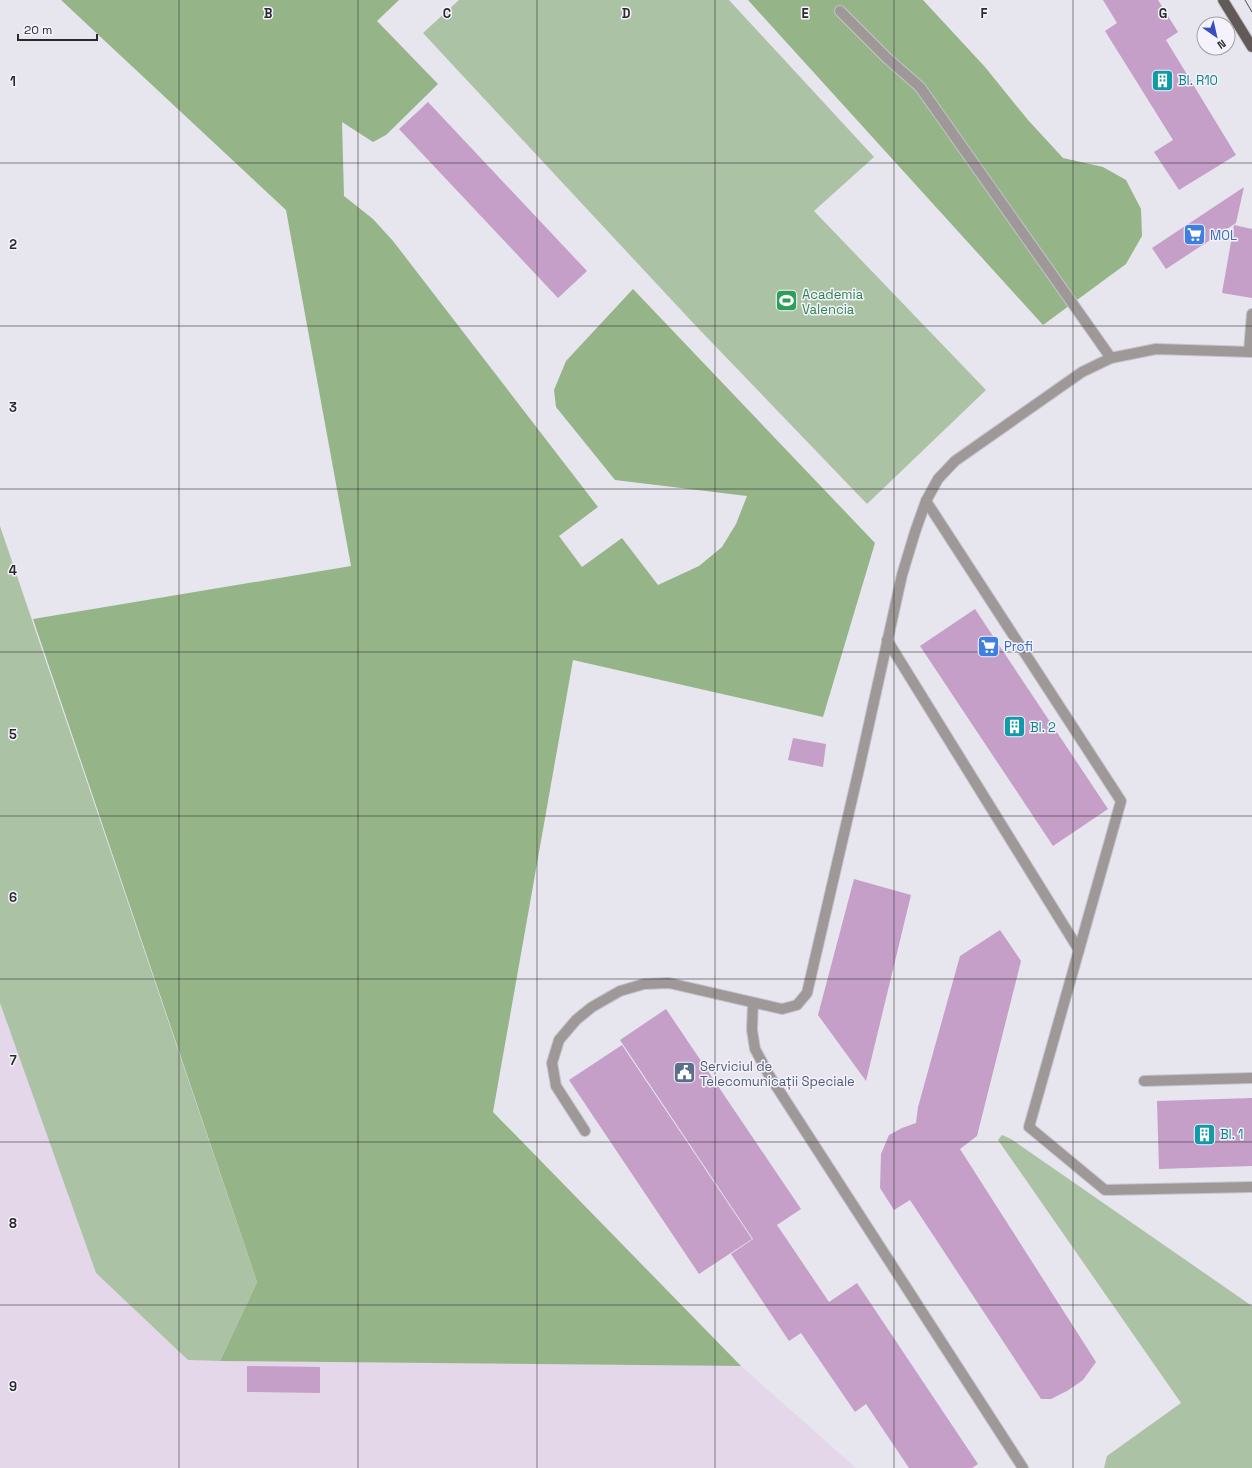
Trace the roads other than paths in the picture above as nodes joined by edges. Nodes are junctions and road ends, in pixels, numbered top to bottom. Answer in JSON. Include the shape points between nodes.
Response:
{"nodes":[{"id":1,"x":1223,"y":0,"type":"edge"},
{"id":2,"x":840,"y":11,"type":"dead end"},
{"id":3,"x":1252,"y":47,"type":"edge"},
{"id":4,"x":1252,"y":314,"type":"edge"},
{"id":5,"x":1250,"y":352,"type":"edge"},
{"id":6,"x":1111,"y":358,"type":"junction"},
{"id":7,"x":926,"y":501,"type":"junction"},
{"id":8,"x":887,"y":640,"type":"junction"},
{"id":9,"x":1079,"y":950,"type":"junction"},
{"id":10,"x":753,"y":1003,"type":"junction"},
{"id":11,"x":1252,"y":1078,"type":"edge"},
{"id":12,"x":1144,"y":1082,"type":"dead end"},
{"id":13,"x":585,"y":1131,"type":"dead end"},
{"id":14,"x":1252,"y":1187,"type":"edge"},
{"id":15,"x":1024,"y":1468,"type":"edge"}],
"edges":[{"from":1,"to":3,"type":"main road"},
{"from":2,"to":6,"type":"street","via":[[920,87]]},
{"from":4,"to":5,"type":"street"},
{"from":5,"to":6,"type":"street","via":[[1156,349]]},
{"from":6,"to":7,"type":"street","via":[[1082,372],[955,461],[938,479]]},
{"from":7,"to":8,"type":"street","via":[[902,574]]},
{"from":7,"to":9,"type":"street","via":[[1121,801]]},
{"from":8,"to":9,"type":"street"},
{"from":8,"to":10,"type":"street","via":[[807,993],[797,1005],[782,1009]]},
{"from":9,"to":14,"type":"street","via":[[1028,1127],[1105,1190]]},
{"from":10,"to":13,"type":"street","via":[[669,983],[644,984],[620,992],[592,1007],[576,1020],[559,1040],[552,1063],[556,1086]]},
{"from":10,"to":15,"type":"street","via":[[752,1030],[755,1049],[769,1075]]},
{"from":11,"to":12,"type":"street"}]}
